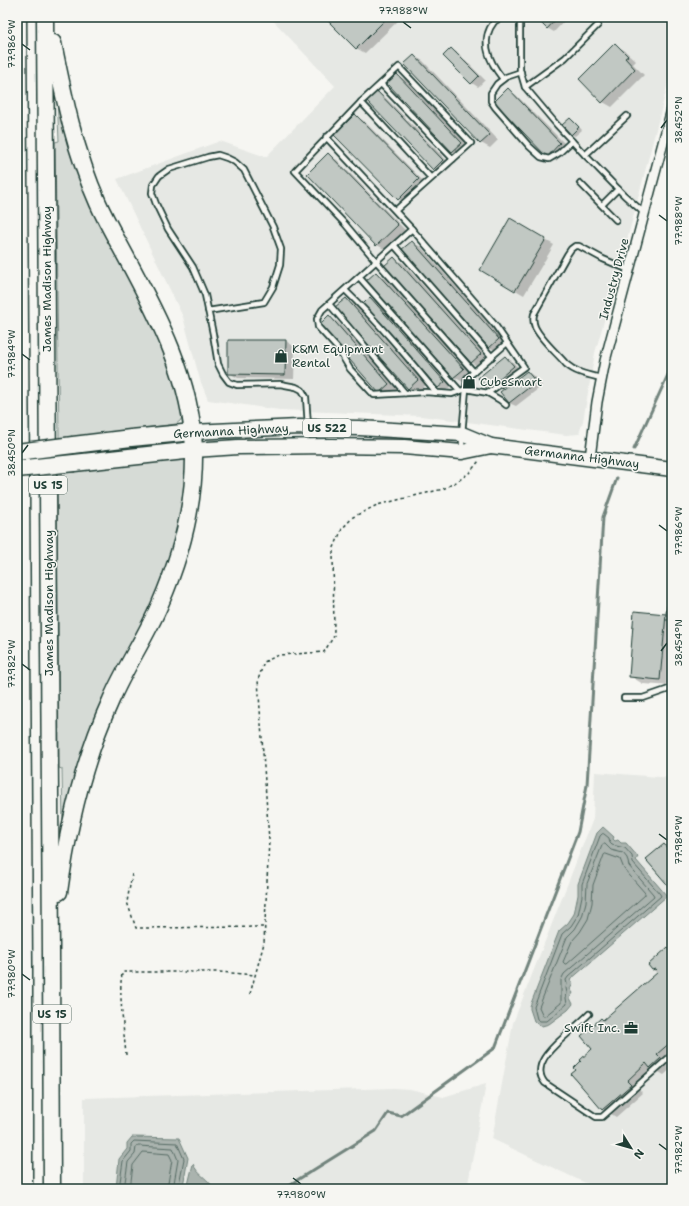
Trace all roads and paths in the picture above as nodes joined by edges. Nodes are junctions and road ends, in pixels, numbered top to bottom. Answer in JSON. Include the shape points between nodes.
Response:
{"nodes":[{"id":1,"x":18,"y":17,"type":"edge"},
{"id":2,"x":47,"y":17,"type":"edge"},
{"id":3,"x":502,"y":17,"type":"edge"},
{"id":4,"x":520,"y":17,"type":"edge"},
{"id":5,"x":598,"y":25,"type":"dead end"},
{"id":6,"x":521,"y":72,"type":"junction"},
{"id":7,"x":502,"y":79,"type":"junction"},
{"id":8,"x":381,"y":84,"type":"junction"},
{"id":9,"x":525,"y":87,"type":"junction"},
{"id":10,"x":361,"y":102,"type":"junction"},
{"id":11,"x":672,"y":109,"type":"edge"},
{"id":12,"x":627,"y":116,"type":"dead end"},
{"id":13,"x":326,"y":137,"type":"junction"},
{"id":14,"x":572,"y":141,"type":"junction"},
{"id":15,"x":585,"y":155,"type":"junction"},
{"id":16,"x":453,"y":159,"type":"junction"},
{"id":17,"x":431,"y":178,"type":"junction"},
{"id":18,"x":580,"y":183,"type":"dead end"},
{"id":19,"x":618,"y":189,"type":"junction"},
{"id":20,"x":602,"y":206,"type":"junction"},
{"id":21,"x":396,"y":210,"type":"junction"},
{"id":22,"x":644,"y":213,"type":"junction"},
{"id":23,"x":616,"y":220,"type":"dead end"},
{"id":24,"x":412,"y":229,"type":"junction"},
{"id":25,"x":394,"y":245,"type":"junction"},
{"id":26,"x":376,"y":261,"type":"junction"},
{"id":27,"x":629,"y":270,"type":"junction"},
{"id":28,"x":359,"y":277,"type":"junction"},
{"id":29,"x":345,"y":290,"type":"junction"},
{"id":30,"x":329,"y":304,"type":"junction"},
{"id":31,"x":208,"y":311,"type":"junction"},
{"id":32,"x":507,"y":344,"type":"junction"},
{"id":33,"x":492,"y":357,"type":"junction"},
{"id":34,"x":474,"y":372,"type":"junction"},
{"id":35,"x":601,"y":378,"type":"junction"},
{"id":36,"x":466,"y":389,"type":"junction"},
{"id":37,"x":460,"y":391,"type":"junction"},
{"id":38,"x":436,"y":392,"type":"junction"},
{"id":39,"x":405,"y":393,"type":"junction"},
{"id":40,"x":488,"y":393,"type":"junction"},
{"id":41,"x":506,"y":405,"type":"dead end"},
{"id":42,"x":308,"y":428,"type":"junction"},
{"id":43,"x":193,"y":432,"type":"junction"},
{"id":44,"x":462,"y":434,"type":"junction"},
{"id":45,"x":491,"y":446,"type":"junction"},
{"id":46,"x":194,"y":450,"type":"junction"},
{"id":47,"x":17,"y":452,"type":"edge"},
{"id":48,"x":462,"y":452,"type":"junction"},
{"id":49,"x":590,"y":458,"type":"junction"},
{"id":50,"x":479,"y":460,"type":"dead end"},
{"id":51,"x":17,"y":469,"type":"edge"},
{"id":52,"x":672,"y":469,"type":"edge"},
{"id":53,"x":672,"y":688,"type":"edge"},
{"id":54,"x":624,"y":698,"type":"dead end"},
{"id":55,"x":132,"y":874,"type":"dead end"},
{"id":56,"x":17,"y":911,"type":"edge"},
{"id":57,"x":265,"y":927,"type":"junction"},
{"id":58,"x":52,"y":953,"type":"junction"},
{"id":59,"x":24,"y":965,"type":"junction"},
{"id":60,"x":255,"y":976,"type":"junction"},
{"id":61,"x":250,"y":994,"type":"dead end"},
{"id":62,"x":589,"y":1014,"type":"dead end"},
{"id":63,"x":126,"y":1055,"type":"dead end"},
{"id":64,"x":672,"y":1055,"type":"edge"},
{"id":65,"x":24,"y":1189,"type":"edge"},
{"id":66,"x":52,"y":1189,"type":"edge"}],
"edges":[{"from":1,"to":59,"type":"highway","number":"US 15"},
{"from":2,"to":43,"type":"highway","via":[[67,110],[87,178],[171,347],[189,407]]},
{"from":2,"to":58,"type":"highway","name":"James Madison Highway","number":"US 15"},
{"from":3,"to":7,"type":"lane","via":[[494,22],[486,38],[488,56]]},
{"from":4,"to":6,"type":"lane"},
{"from":5,"to":9,"type":"lane","via":[[565,58]]},
{"from":6,"to":7,"type":"lane"},
{"from":6,"to":9,"type":"lane"},
{"from":7,"to":14,"type":"lane","via":[[491,93],[491,101],[541,158],[549,159]]},
{"from":8,"to":10,"type":"lane"},
{"from":8,"to":16,"type":"lane"},
{"from":8,"to":16,"type":"lane","via":[[399,67],[471,143]]},
{"from":9,"to":14,"type":"lane"},
{"from":10,"to":13,"type":"lane"},
{"from":10,"to":17,"type":"lane"},
{"from":11,"to":22,"type":"street","name":"Industry Drive"},
{"from":12,"to":15,"type":"lane"},
{"from":13,"to":21,"type":"lane"},
{"from":13,"to":26,"type":"lane","via":[[295,171]]},
{"from":14,"to":15,"type":"lane"},
{"from":15,"to":19,"type":"lane"},
{"from":16,"to":17,"type":"lane"},
{"from":17,"to":21,"type":"lane"},
{"from":18,"to":20,"type":"lane"},
{"from":19,"to":20,"type":"lane"},
{"from":19,"to":22,"type":"lane"},
{"from":20,"to":23,"type":"lane"},
{"from":21,"to":24,"type":"lane"},
{"from":22,"to":27,"type":"street","name":"Industry Drive"},
{"from":24,"to":25,"type":"lane"},
{"from":24,"to":32,"type":"lane","via":[[495,325]]},
{"from":25,"to":26,"type":"lane"},
{"from":25,"to":33,"type":"lane"},
{"from":26,"to":28,"type":"lane"},
{"from":26,"to":34,"type":"lane"},
{"from":27,"to":35,"type":"street","name":"Industry Drive"},
{"from":27,"to":35,"type":"lane","via":[[575,246],[567,255],[534,314],[535,328],[570,368]]},
{"from":28,"to":29,"type":"lane"},
{"from":28,"to":37,"type":"lane"},
{"from":29,"to":30,"type":"lane"},
{"from":29,"to":38,"type":"lane"},
{"from":30,"to":39,"type":"lane"},
{"from":30,"to":39,"type":"lane","via":[[316,319],[318,327],[338,348],[350,369],[374,395]]},
{"from":31,"to":31,"type":"lane","via":[[205,295],[193,267],[168,229],[152,193],[153,185],[169,169],[218,155],[235,162],[244,170],[273,227],[281,249],[280,265],[273,287],[264,302]]},
{"from":31,"to":42,"type":"lane","via":[[218,364],[229,382],[237,385],[280,384],[302,390],[306,397]]},
{"from":32,"to":33,"type":"lane"},
{"from":32,"to":40,"type":"lane","via":[[524,367]]},
{"from":33,"to":34,"type":"lane"},
{"from":34,"to":36,"type":"lane","via":[[467,378]]},
{"from":35,"to":49,"type":"street","name":"Industry Drive"},
{"from":36,"to":37,"type":"lane"},
{"from":36,"to":40,"type":"lane"},
{"from":36,"to":44,"type":"lane"},
{"from":37,"to":38,"type":"lane","via":[[452,394]]},
{"from":38,"to":39,"type":"lane"},
{"from":40,"to":41,"type":"lane"},
{"from":42,"to":43,"type":"main road","name":"Germanna Highway","number":"US 522"},
{"from":42,"to":44,"type":"main road","name":"Germanna Highway","number":"US 522","via":[[368,428]]},
{"from":43,"to":46,"type":"highway"},
{"from":43,"to":47,"type":"highway","name":"Germanna Highway","number":"US 522","bridge":true},
{"from":44,"to":45,"type":"main road","name":"Germanna Highway","number":"US 522"},
{"from":44,"to":48,"type":"lane"},
{"from":45,"to":48,"type":"main road","name":"Germanna Highway","number":"US 522"},
{"from":45,"to":49,"type":"main road","name":"Germanna Highway","number":"US 522"},
{"from":46,"to":48,"type":"main road","name":"Germanna Highway","number":"US 522","via":[[338,446],[404,447]]},
{"from":46,"to":51,"type":"highway","name":"Germanna Highway","number":"US 522","bridge":true},
{"from":46,"to":58,"type":"highway","via":[[187,521],[171,577],[160,604],[110,701],[82,778],[66,845]]},
{"from":49,"to":52,"type":"main road","name":"Germanna Highway","number":"US 522"},
{"from":50,"to":57,"type":"path","via":[[469,473],[443,489],[377,505],[353,517],[342,529],[333,550],[334,636],[329,645],[324,652],[279,655],[264,662],[258,680],[269,840]]},
{"from":53,"to":54,"type":"lane","via":[[643,698]]},
{"from":55,"to":57,"type":"path","via":[[127,902],[136,928]]},
{"from":56,"to":59,"type":"highway"},
{"from":57,"to":60,"type":"path","via":[[264,943]]},
{"from":58,"to":66,"type":"highway","name":"James Madison Highway","number":"US 15"},
{"from":59,"to":65,"type":"highway","number":"US 15"},
{"from":60,"to":61,"type":"path"},
{"from":60,"to":63,"type":"path","via":[[219,972],[123,972],[121,988]]},
{"from":62,"to":64,"type":"lane","via":[[551,1049],[542,1062],[540,1074],[545,1083],[596,1117],[602,1117]]}]}
